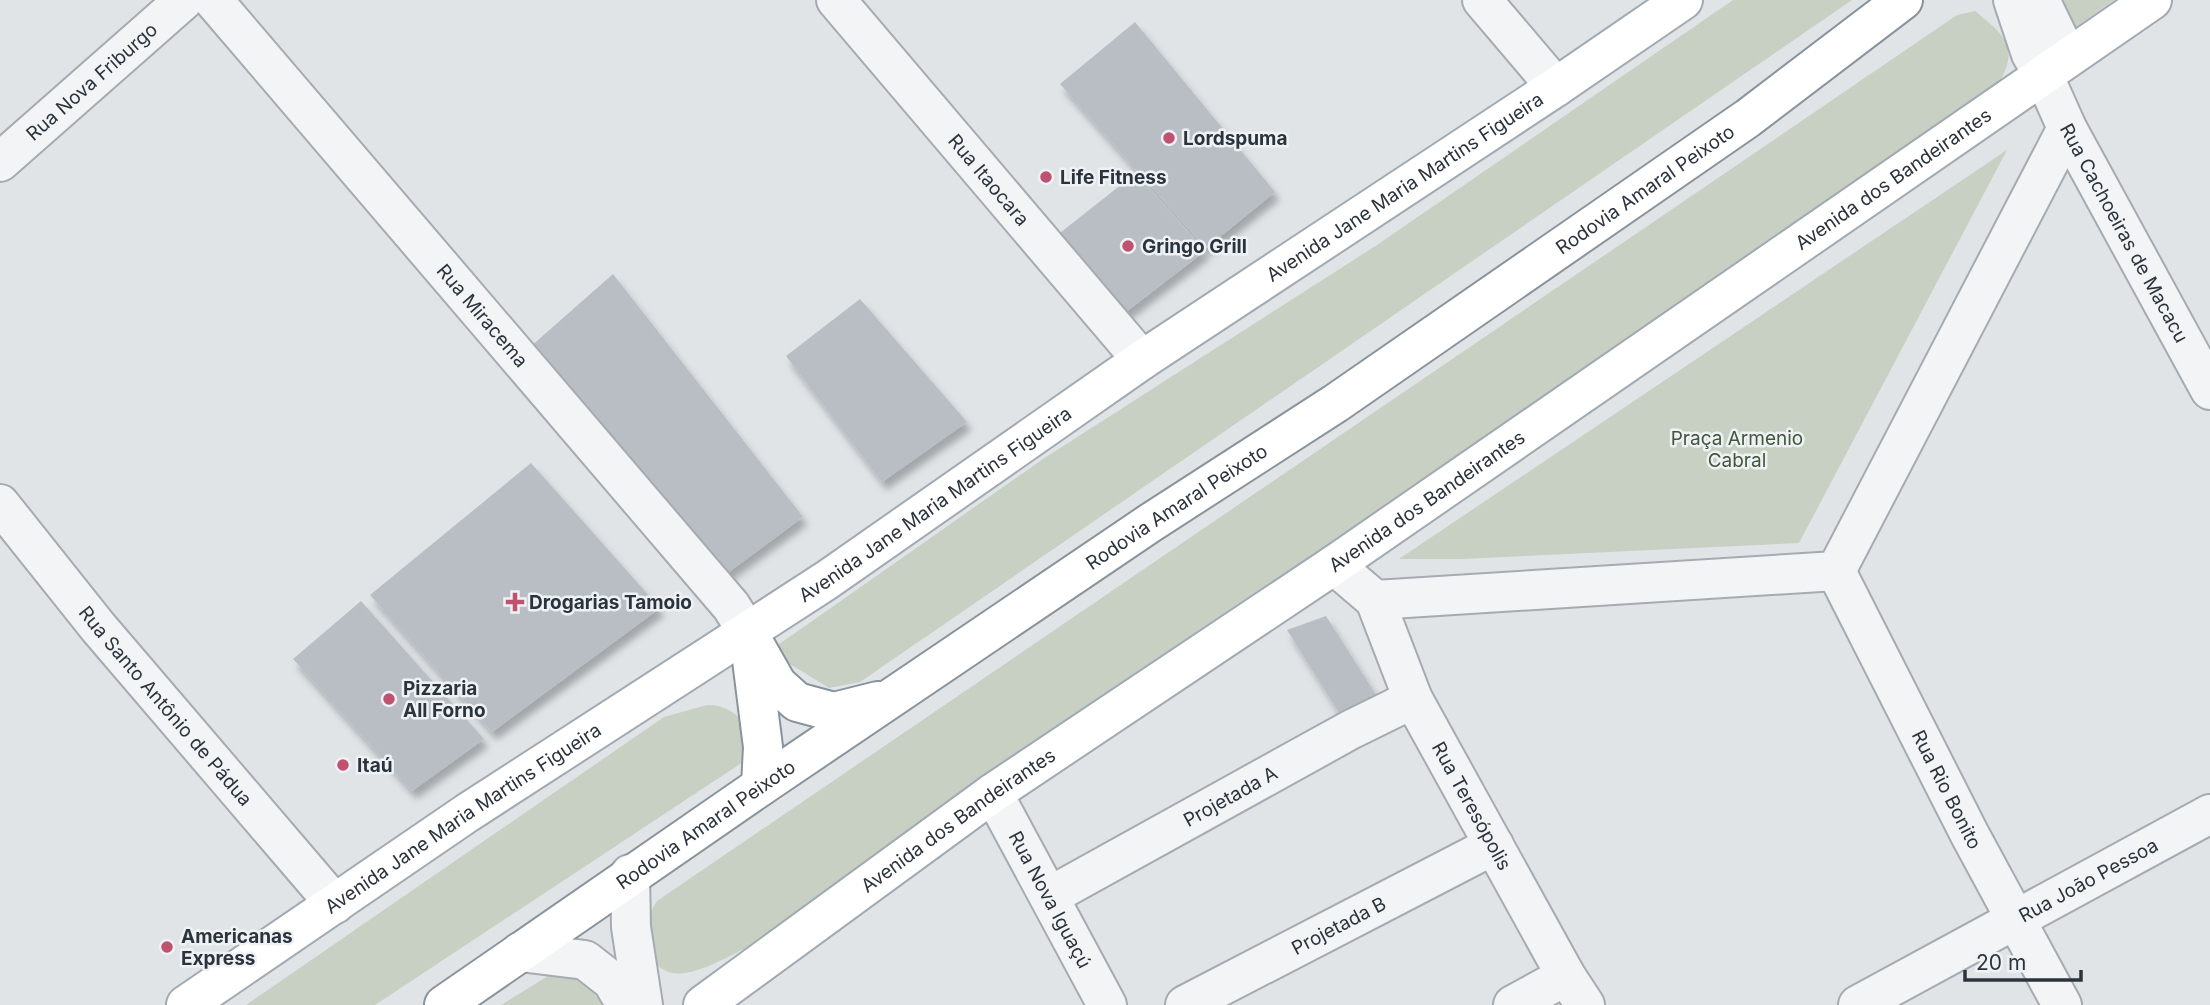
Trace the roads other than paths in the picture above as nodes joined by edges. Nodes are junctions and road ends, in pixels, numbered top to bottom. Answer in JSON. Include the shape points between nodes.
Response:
{"nodes":[{"id":1,"x":184,"y":0,"type":"edge"},
{"id":2,"x":213,"y":0,"type":"edge"},
{"id":3,"x":835,"y":0,"type":"edge"},
{"id":4,"x":1482,"y":0,"type":"edge"},
{"id":5,"x":1683,"y":0,"type":"edge"},
{"id":6,"x":2013,"y":0,"type":"edge"},
{"id":7,"x":2040,"y":0,"type":"edge"},
{"id":8,"x":2152,"y":0,"type":"edge"},
{"id":9,"x":1904,"y":1,"type":"edge"},
{"id":10,"x":2043,"y":74,"type":"junction"},
{"id":11,"x":1556,"y":87,"type":"junction"},
{"id":12,"x":2067,"y":128,"type":"junction"},
{"id":13,"x":0,"y":162,"type":"edge"},
{"id":14,"x":1142,"y":360,"type":"junction"},
{"id":15,"x":2210,"y":390,"type":"edge"},
{"id":16,"x":0,"y":504,"type":"edge"},
{"id":17,"x":1334,"y":565,"type":"junction"},
{"id":18,"x":1836,"y":571,"type":"junction"},
{"id":19,"x":1375,"y":600,"type":"junction"},
{"id":20,"x":748,"y":633,"type":"junction"},
{"id":21,"x":895,"y":696,"type":"junction"},
{"id":22,"x":1413,"y":699,"type":"junction"},
{"id":23,"x":761,"y":786,"type":"junction"},
{"id":24,"x":993,"y":793,"type":"junction"},
{"id":25,"x":2210,"y":814,"type":"edge"},
{"id":26,"x":1494,"y":845,"type":"junction"},
{"id":27,"x":630,"y":874,"type":"junction"},
{"id":28,"x":1050,"y":896,"type":"junction"},
{"id":29,"x":335,"y":904,"type":"junction"},
{"id":30,"x":2015,"y":921,"type":"junction"},
{"id":31,"x":520,"y":952,"type":"junction"},
{"id":32,"x":1576,"y":991,"type":"edge"},
{"id":33,"x":186,"y":1005,"type":"edge"},
{"id":34,"x":444,"y":1005,"type":"edge"},
{"id":35,"x":626,"y":1005,"type":"edge"},
{"id":36,"x":643,"y":1005,"type":"edge"},
{"id":37,"x":703,"y":1005,"type":"edge"},
{"id":38,"x":1107,"y":1005,"type":"edge"},
{"id":39,"x":1185,"y":1005,"type":"edge"},
{"id":40,"x":1513,"y":1005,"type":"edge"},
{"id":41,"x":1858,"y":1005,"type":"edge"},
{"id":42,"x":2062,"y":1005,"type":"edge"}],
"edges":[{"from":1,"to":13,"type":"street","name":"Rua Nova Friburgo"},
{"from":2,"to":20,"type":"street","name":"Rua Miracema","via":[[722,595]]},
{"from":3,"to":14,"type":"street","name":"Rua Itaocara"},
{"from":4,"to":11,"type":"street"},
{"from":5,"to":11,"type":"main road","name":"Avenida Jane Maria Martins Figueira"},
{"from":6,"to":10,"type":"street","name":"Rua Cachoeiras de Macacu","via":[[2031,54]]},
{"from":7,"to":10,"type":"street","via":[[2058,37]]},
{"from":8,"to":10,"type":"main road","name":"Avenida dos Bandeirantes"},
{"from":9,"to":21,"type":"main road","name":"Rodovia Amaral Peixoto","via":[[1748,118],[1336,404]]},
{"from":10,"to":12,"type":"street","name":"Rua Cachoeiras de Macacu"},
{"from":10,"to":17,"type":"main road","name":"Avenida dos Bandeirantes"},
{"from":11,"to":14,"type":"main road","name":"Avenida Jane Maria Martins Figueira"},
{"from":12,"to":15,"type":"street","name":"Rua Cachoeiras de Macacu"},
{"from":12,"to":18,"type":"street"},
{"from":14,"to":20,"type":"main road","name":"Avenida Jane Maria Martins Figueira"},
{"from":16,"to":29,"type":"street","name":"Rua Santo Antônio de Pádua"},
{"from":17,"to":19,"type":"street"},
{"from":17,"to":24,"type":"main road","name":"Avenida dos Bandeirantes"},
{"from":18,"to":19,"type":"street"},
{"from":18,"to":30,"type":"street","name":"Rua Rio Bonito"},
{"from":19,"to":22,"type":"street","name":"Rua Teresópolis"},
{"from":20,"to":21,"type":"main road","via":[[776,684],[797,702],[834,712]]},
{"from":20,"to":23,"type":"main road","via":[[763,747]]},
{"from":20,"to":29,"type":"main road","name":"Avenida Jane Maria Martins Figueira","via":[[467,813]]},
{"from":21,"to":23,"type":"main road","name":"Rodovia Amaral Peixoto"},
{"from":22,"to":26,"type":"street","name":"Rua Teresópolis"},
{"from":22,"to":28,"type":"street","name":"Projetada A"},
{"from":23,"to":27,"type":"main road","name":"Rodovia Amaral Peixoto"},
{"from":24,"to":28,"type":"street","name":"Rua Nova Iguaçú"},
{"from":24,"to":37,"type":"main road","name":"Avenida dos Bandeirantes"},
{"from":25,"to":30,"type":"street","name":"Rua João Pessoa"},
{"from":26,"to":32,"type":"street","name":"Rua Teresópolis"},
{"from":26,"to":39,"type":"street","name":"Projetada B"},
{"from":27,"to":31,"type":"main road","name":"Rodovia Amaral Peixoto"},
{"from":27,"to":36,"type":"street","via":[[631,927]]},
{"from":28,"to":38,"type":"street","name":"Rua Nova Iguaçú"},
{"from":29,"to":33,"type":"main road","name":"Avenida Jane Maria Martins Figueira"},
{"from":30,"to":41,"type":"street","name":"Rua João Pessoa"},
{"from":30,"to":42,"type":"street","name":"Rua Rio Bonito"},
{"from":31,"to":34,"type":"main road","name":"Rodovia Amaral Peixoto"},
{"from":31,"to":35,"type":"street","via":[[585,960],[612,981]]},
{"from":32,"to":40,"type":"street"}]}
